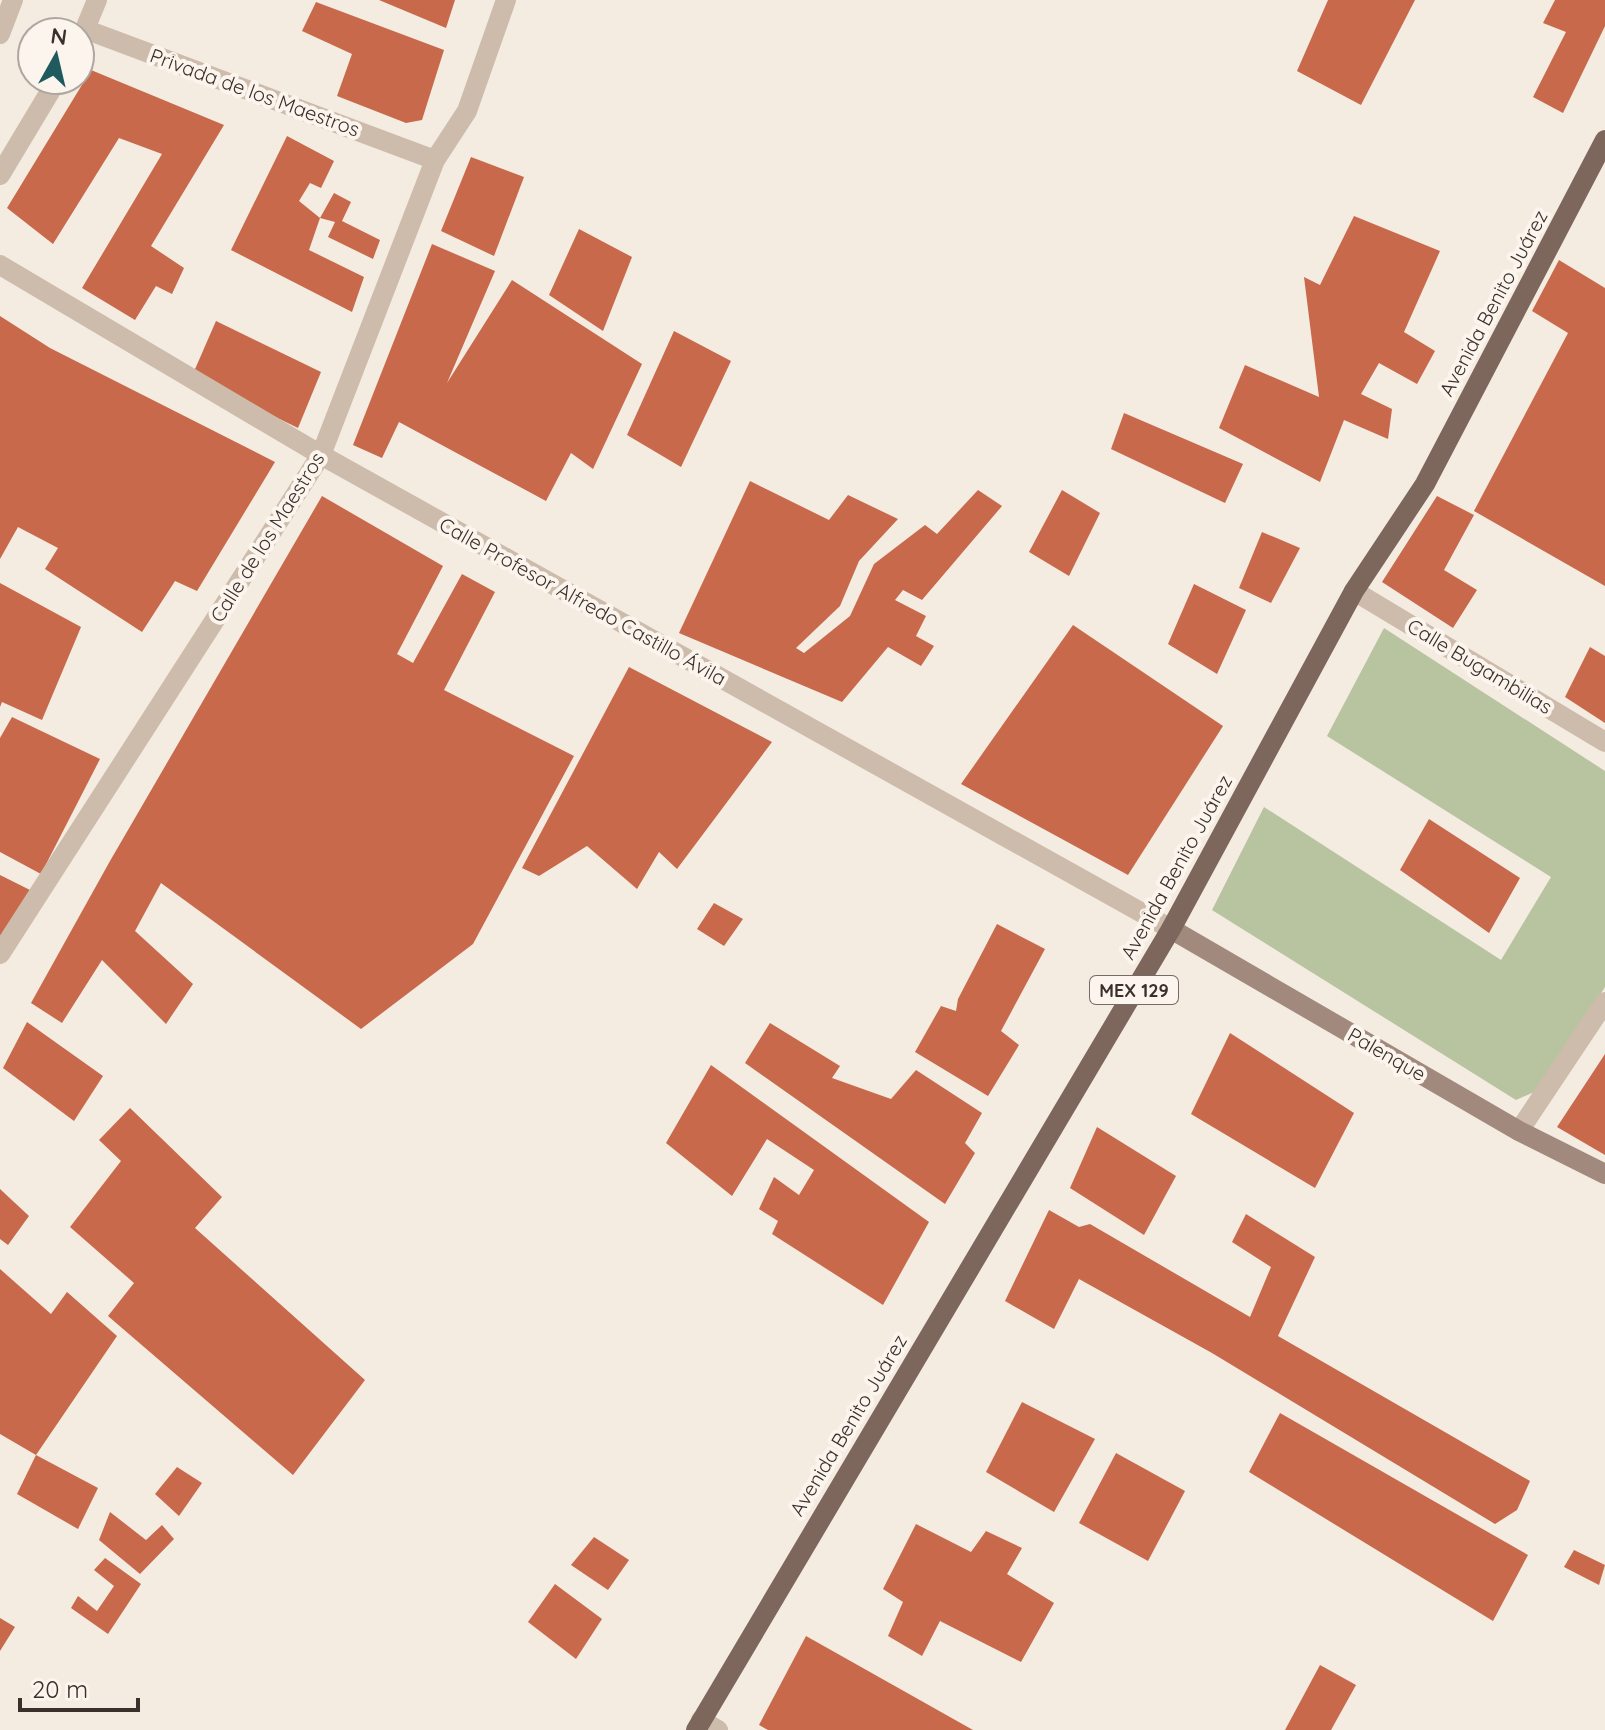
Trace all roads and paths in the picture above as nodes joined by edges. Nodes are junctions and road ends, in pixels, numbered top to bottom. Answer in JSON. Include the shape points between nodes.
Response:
{"nodes":[{"id":1,"x":506,"y":0,"type":"edge"},
{"id":2,"x":13,"y":1,"type":"edge"},
{"id":3,"x":0,"y":34,"type":"edge"},
{"id":4,"x":96,"y":40,"type":"edge"},
{"id":5,"x":47,"y":96,"type":"edge"},
{"id":6,"x":1605,"y":140,"type":"edge"},
{"id":7,"x":435,"y":160,"type":"junction"},
{"id":8,"x":0,"y":175,"type":"edge"},
{"id":9,"x":0,"y":265,"type":"edge"},
{"id":10,"x":321,"y":455,"type":"junction"},
{"id":11,"x":1354,"y":591,"type":"junction"},
{"id":12,"x":1605,"y":742,"type":"edge"},
{"id":13,"x":1171,"y":929,"type":"junction"},
{"id":14,"x":0,"y":954,"type":"edge"},
{"id":15,"x":1605,"y":1002,"type":"edge"},
{"id":16,"x":1519,"y":1131,"type":"junction"},
{"id":17,"x":1605,"y":1174,"type":"edge"},
{"id":18,"x":705,"y":1727,"type":"edge"}],
"edges":[{"from":1,"to":7,"type":"street","name":"Calle de los Maestros","via":[[467,111]]},
{"from":2,"to":3,"type":"street"},
{"from":4,"to":7,"type":"street","name":"Privada de los Maestros"},
{"from":5,"to":8,"type":"street"},
{"from":6,"to":11,"type":"main road","name":"Avenida Benito Juárez","number":"MEX 129","via":[[1425,484]]},
{"from":7,"to":10,"type":"street","name":"Calle de los Maestros"},
{"from":9,"to":10,"type":"street","name":"Calle Profesor Alfredo Castillo Ávila"},
{"from":10,"to":13,"type":"street","name":"Calle Profesor Alfredo Castillo Ávila"},
{"from":10,"to":14,"type":"street","name":"Calle de los Maestros"},
{"from":11,"to":12,"type":"street","name":"Calle Bugambilias"},
{"from":11,"to":13,"type":"main road","name":"Avenida Benito Juárez","number":"MEX 129"},
{"from":13,"to":16,"type":"main road","name":"Palenque"},
{"from":13,"to":18,"type":"main road","name":"Avenida Benito Juárez","number":"MEX 129"},
{"from":15,"to":16,"type":"street"},
{"from":16,"to":17,"type":"main road","name":"Palenque"}]}
